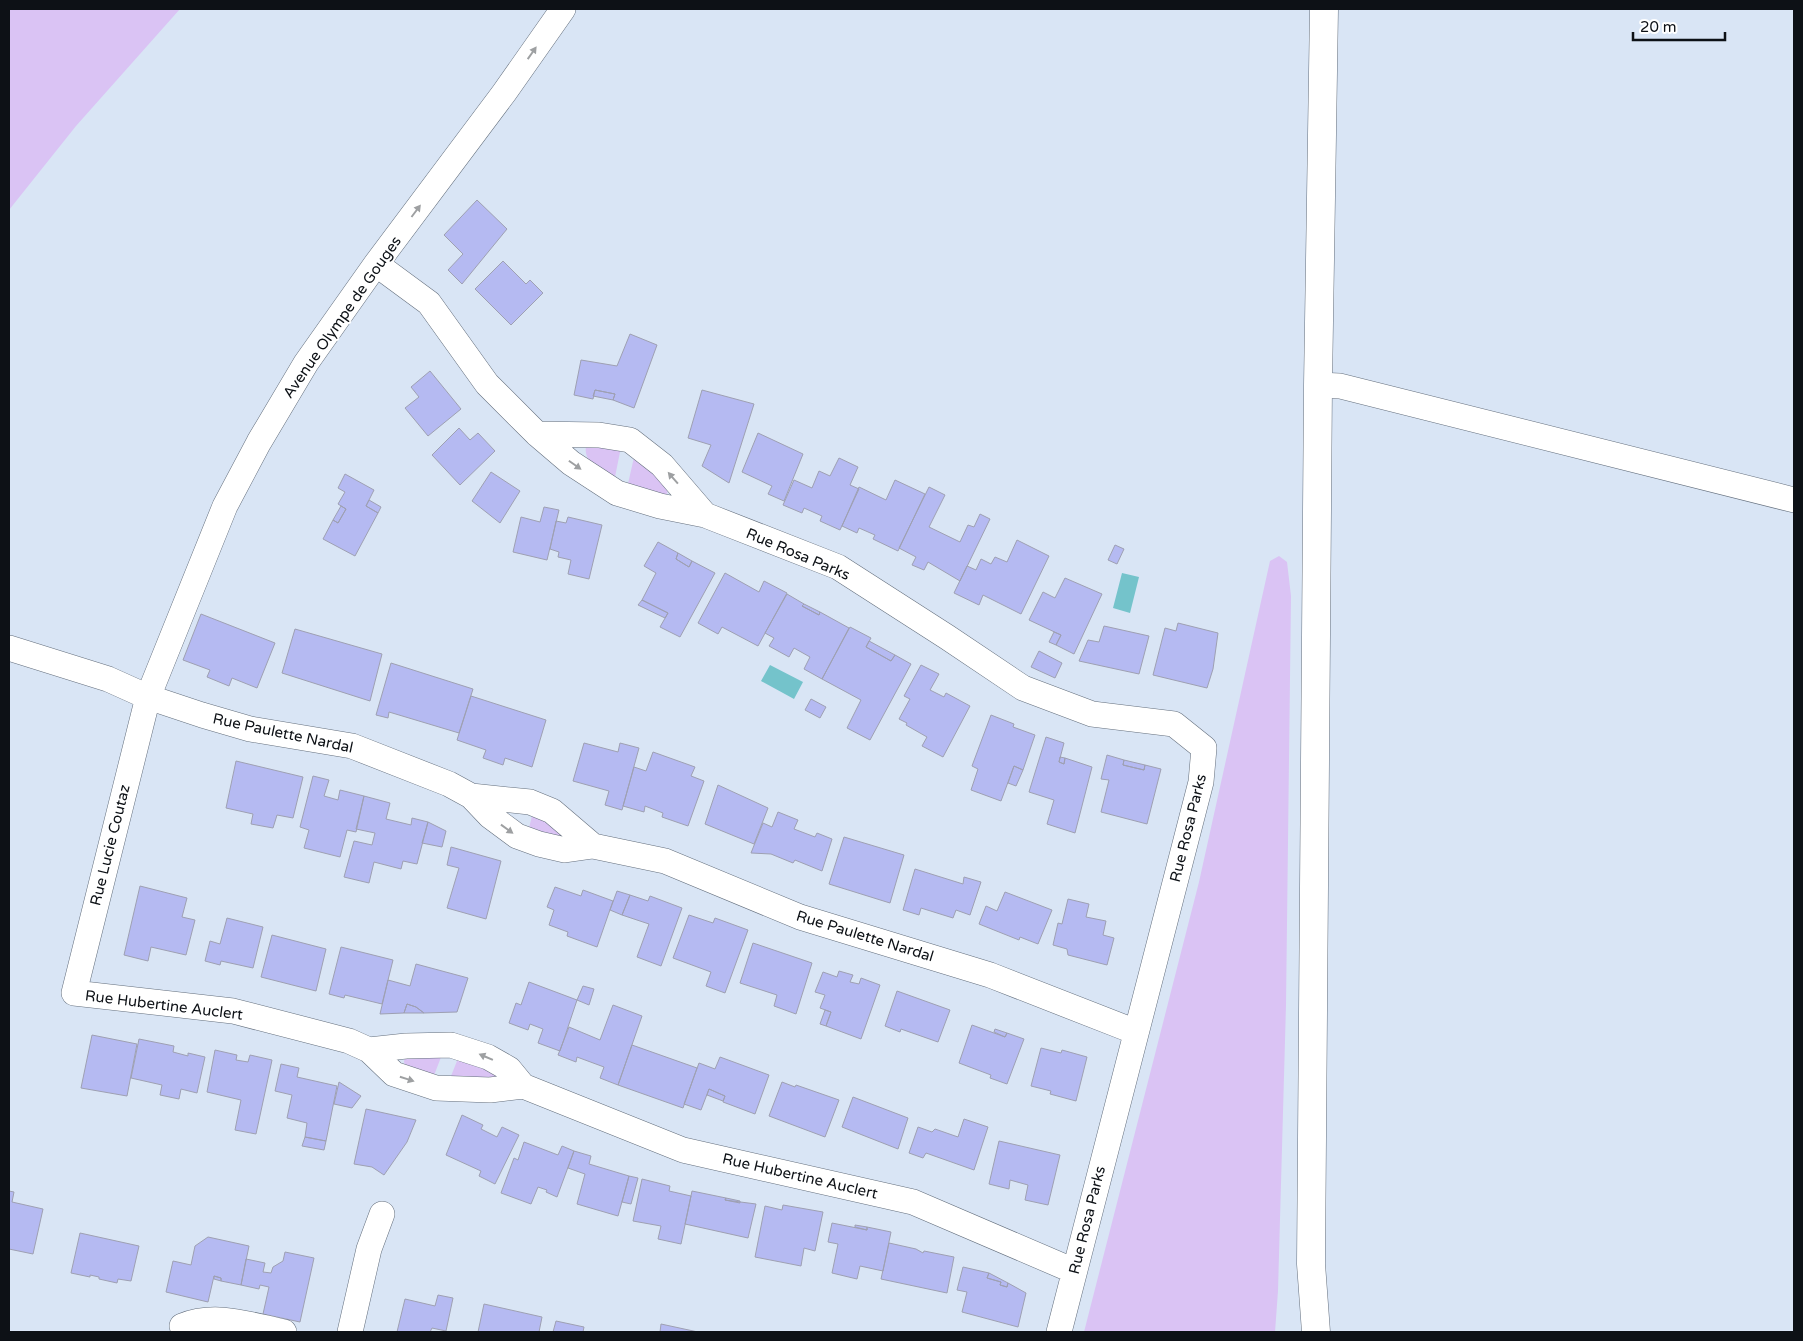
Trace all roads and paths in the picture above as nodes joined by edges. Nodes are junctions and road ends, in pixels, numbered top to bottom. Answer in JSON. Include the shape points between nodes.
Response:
{"nodes":[{"id":1,"x":563,"y":9,"type":"edge"},
{"id":2,"x":1324,"y":9,"type":"edge"},
{"id":3,"x":376,"y":264,"type":"junction"},
{"id":4,"x":1318,"y":385,"type":"junction"},
{"id":5,"x":537,"y":434,"type":"junction"},
{"id":6,"x":1794,"y":500,"type":"edge"},
{"id":7,"x":705,"y":515,"type":"junction"},
{"id":8,"x":9,"y":648,"type":"edge"},
{"id":9,"x":148,"y":697,"type":"junction"},
{"id":10,"x":471,"y":796,"type":"junction"},
{"id":11,"x":593,"y":846,"type":"junction"},
{"id":12,"x":74,"y":993,"type":"joint"},
{"id":13,"x":1136,"y":1032,"type":"junction"},
{"id":14,"x":369,"y":1050,"type":"junction"},
{"id":15,"x":523,"y":1086,"type":"junction"},
{"id":16,"x":382,"y":1214,"type":"dead end"},
{"id":17,"x":1311,"y":1264,"type":"junction"},
{"id":18,"x":1074,"y":1271,"type":"junction"},
{"id":19,"x":182,"y":1326,"type":"dead end"},
{"id":20,"x":284,"y":1332,"type":"edge"},
{"id":21,"x":350,"y":1332,"type":"edge"},
{"id":22,"x":1059,"y":1332,"type":"edge"},
{"id":23,"x":1303,"y":1332,"type":"edge"},
{"id":24,"x":1316,"y":1332,"type":"edge"}],
"edges":[{"from":3,"to":1,"type":"street","name":"Avenue Olympe de Gouges","one_way":true},
{"from":2,"to":4,"type":"main road"},
{"from":3,"to":5,"type":"street","name":"Rue Rosa Parks","via":[[429,303],[487,384]]},
{"from":3,"to":9,"type":"street","name":"Avenue Olympe de Gouges","via":[[306,363],[225,506]]},
{"from":4,"to":6,"type":"street","via":[[1340,386]]},
{"from":4,"to":17,"type":"main road"},
{"from":5,"to":7,"type":"street","name":"Rue Rosa Parks","one_way":true,"via":[[617,493]]},
{"from":7,"to":5,"type":"street","name":"Rue Rosa Parks","one_way":true,"via":[[662,465],[630,440],[599,435]]},
{"from":7,"to":13,"type":"street","name":"Rue Rosa Parks","via":[[838,567],[1023,688],[1092,714],[1174,724],[1204,748],[1201,782]]},
{"from":8,"to":9,"type":"street","via":[[108,679]]},
{"from":9,"to":10,"type":"street","name":"Rue Paulette Nardal","via":[[250,729],[352,746],[449,784]]},
{"from":9,"to":12,"type":"street","name":"Rue Lucie Coutaz"},
{"from":10,"to":11,"type":"street","name":"Rue Paulette Nardal","via":[[530,802],[552,811]]},
{"from":10,"to":11,"type":"street","name":"Rue Paulette Nardal","one_way":true,"via":[[490,816],[517,836],[565,850]]},
{"from":11,"to":13,"type":"street","name":"Rue Paulette Nardal","via":[[665,861],[800,917],[990,975]]},
{"from":12,"to":14,"type":"street","name":"Rue Hubertine Auclert","via":[[233,1011],[349,1040]]},
{"from":13,"to":18,"type":"street","name":"Rue Rosa Parks"},
{"from":14,"to":15,"type":"street","name":"Rue Hubertine Auclert","one_way":true,"via":[[394,1074],[436,1088],[490,1090]]},
{"from":15,"to":14,"type":"street","name":"Rue Hubertine Auclert","one_way":true,"via":[[509,1069],[488,1057],[451,1045]]},
{"from":15,"to":18,"type":"street","name":"Rue Hubertine Auclert","via":[[683,1150],[913,1202]]},
{"from":16,"to":21,"type":"street","via":[[368,1249]]},
{"from":17,"to":23,"type":"main road"},
{"from":17,"to":24,"type":"main road"},
{"from":18,"to":22,"type":"street","name":"Rue Rosa Parks"},
{"from":19,"to":20,"type":"street","via":[[200,1320],[220,1319]]}]}
